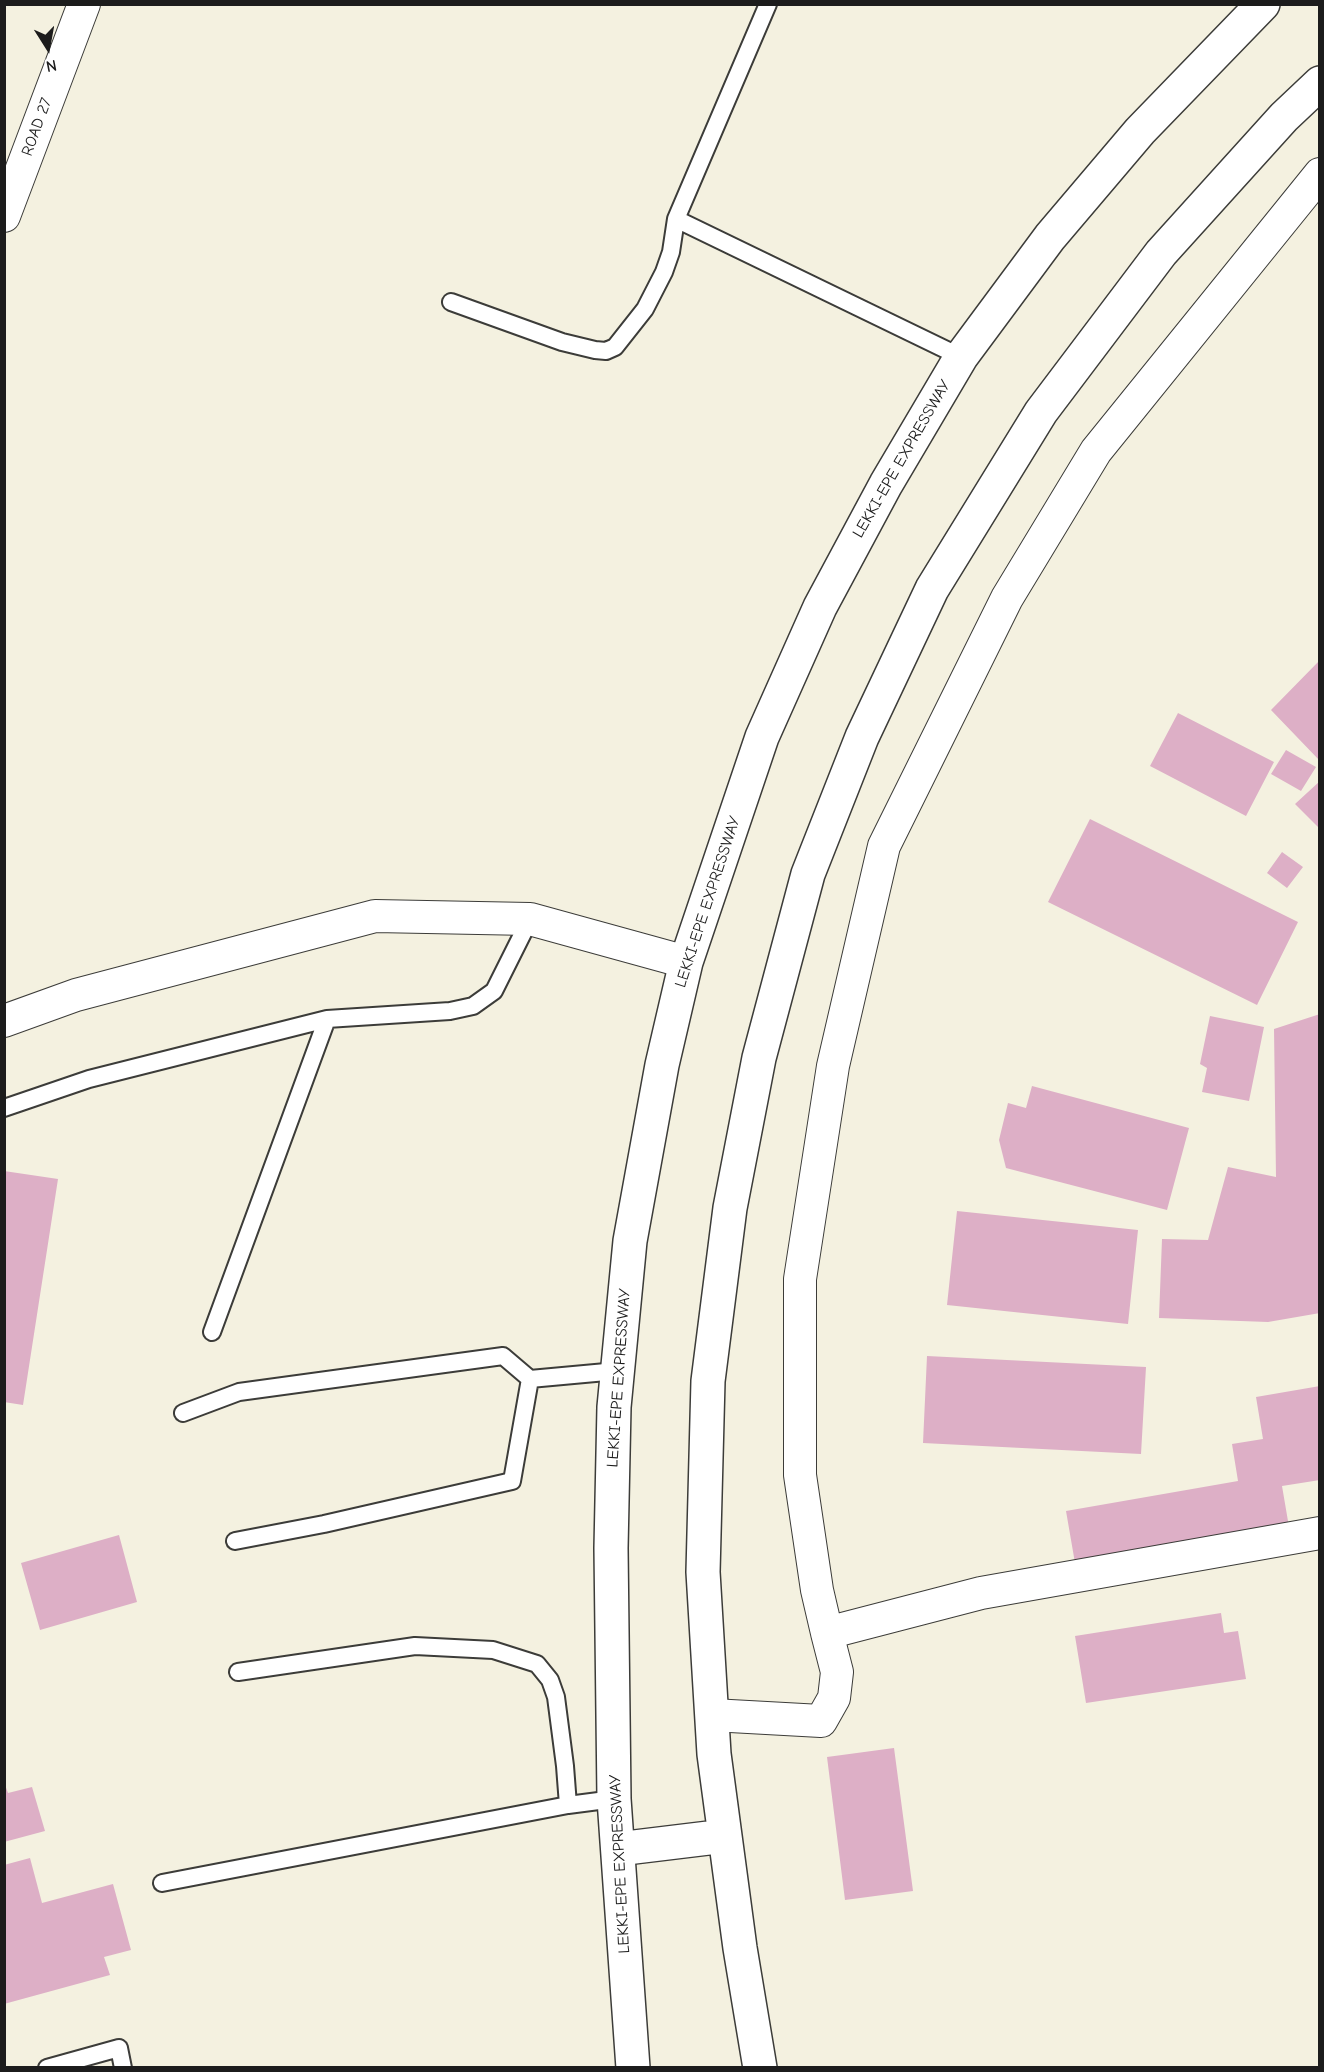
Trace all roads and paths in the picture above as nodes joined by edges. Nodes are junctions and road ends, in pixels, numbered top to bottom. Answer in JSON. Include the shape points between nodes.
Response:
{"nodes":[{"id":1,"x":84,"y":4,"type":"edge"},
{"id":2,"x":768,"y":4,"type":"edge"},
{"id":3,"x":1263,"y":4,"type":"edge"},
{"id":4,"x":1320,"y":83,"type":"edge"},
{"id":5,"x":1320,"y":174,"type":"edge"},
{"id":6,"x":4,"y":216,"type":"edge"},
{"id":7,"x":676,"y":219,"type":"junction"},
{"id":8,"x":451,"y":302,"type":"dead end"},
{"id":9,"x":961,"y":357,"type":"junction"},
{"id":10,"x":530,"y":919,"type":"junction"},
{"id":11,"x":686,"y":962,"type":"junction"},
{"id":12,"x":327,"y":1020,"type":"junction"},
{"id":13,"x":4,"y":1021,"type":"edge"},
{"id":14,"x":4,"y":1108,"type":"edge"},
{"id":15,"x":212,"y":1332,"type":"dead end"},
{"id":16,"x":617,"y":1371,"type":"junction"},
{"id":17,"x":530,"y":1379,"type":"junction"},
{"id":18,"x":183,"y":1413,"type":"dead end"},
{"id":19,"x":1320,"y":1533,"type":"edge"},
{"id":20,"x":235,"y":1541,"type":"dead end"},
{"id":21,"x":827,"y":1633,"type":"junction"},
{"id":22,"x":238,"y":1672,"type":"dead end"},
{"id":23,"x":712,"y":1715,"type":"junction"},
{"id":24,"x":614,"y":1799,"type":"junction"},
{"id":25,"x":568,"y":1805,"type":"junction"},
{"id":26,"x":725,"y":1836,"type":"junction"},
{"id":27,"x":618,"y":1849,"type":"junction"},
{"id":28,"x":162,"y":1883,"type":"dead end"},
{"id":29,"x":47,"y":2067,"type":"edge"},
{"id":30,"x":123,"y":2067,"type":"edge"},
{"id":31,"x":633,"y":2067,"type":"edge"},
{"id":32,"x":760,"y":2067,"type":"edge"}],
"edges":[{"from":1,"to":6,"type":"street","name":"ROAD 27"},
{"from":2,"to":7,"type":"lane"},
{"from":3,"to":9,"type":"highway","name":"LEKKI-EPE EXPRESSWAY","via":[[1140,131],[1050,237]]},
{"from":4,"to":23,"type":"highway","via":[[1161,252],[1041,412],[932,589],[862,736],[808,874],[759,1058],[730,1208],[708,1381],[703,1572]]},
{"from":5,"to":21,"type":"street","via":[[1096,451],[1007,598],[884,846],[833,1066],[800,1279],[800,1475]]},
{"from":7,"to":8,"type":"lane","via":[[671,252],[645,309],[615,347],[606,351],[562,342]]},
{"from":7,"to":9,"type":"lane"},
{"from":9,"to":11,"type":"highway","name":"LEKKI-EPE EXPRESSWAY","via":[[820,607],[762,737]]},
{"from":10,"to":11,"type":"street"},
{"from":10,"to":12,"type":"lane","via":[[494,991],[473,1006]]},
{"from":10,"to":13,"type":"street","via":[[375,916],[76,995]]},
{"from":11,"to":16,"type":"highway","name":"LEKKI-EPE EXPRESSWAY","via":[[662,1065],[630,1241]]},
{"from":12,"to":14,"type":"lane","via":[[89,1079]]},
{"from":12,"to":15,"type":"lane"},
{"from":16,"to":17,"type":"lane"},
{"from":16,"to":24,"type":"highway","name":"LEKKI-EPE EXPRESSWAY","via":[[611,1548]]},
{"from":17,"to":18,"type":"lane","via":[[503,1356],[239,1392]]},
{"from":17,"to":20,"type":"lane","via":[[513,1481]]},
{"from":19,"to":21,"type":"street","via":[[981,1593]]},
{"from":21,"to":23,"type":"street","via":[[837,1672],[834,1698],[821,1721]]},
{"from":22,"to":25,"type":"lane","via":[[415,1646],[493,1650],[537,1664],[550,1680],[556,1697]]},
{"from":23,"to":26,"type":"highway"},
{"from":24,"to":25,"type":"lane"},
{"from":24,"to":27,"type":"highway","name":"LEKKI-EPE EXPRESSWAY"},
{"from":25,"to":28,"type":"lane"},
{"from":26,"to":27,"type":"highway"},
{"from":26,"to":32,"type":"highway"},
{"from":27,"to":31,"type":"highway","name":"LEKKI-EPE EXPRESSWAY"},
{"from":29,"to":30,"type":"lane","via":[[119,2048]]}]}
